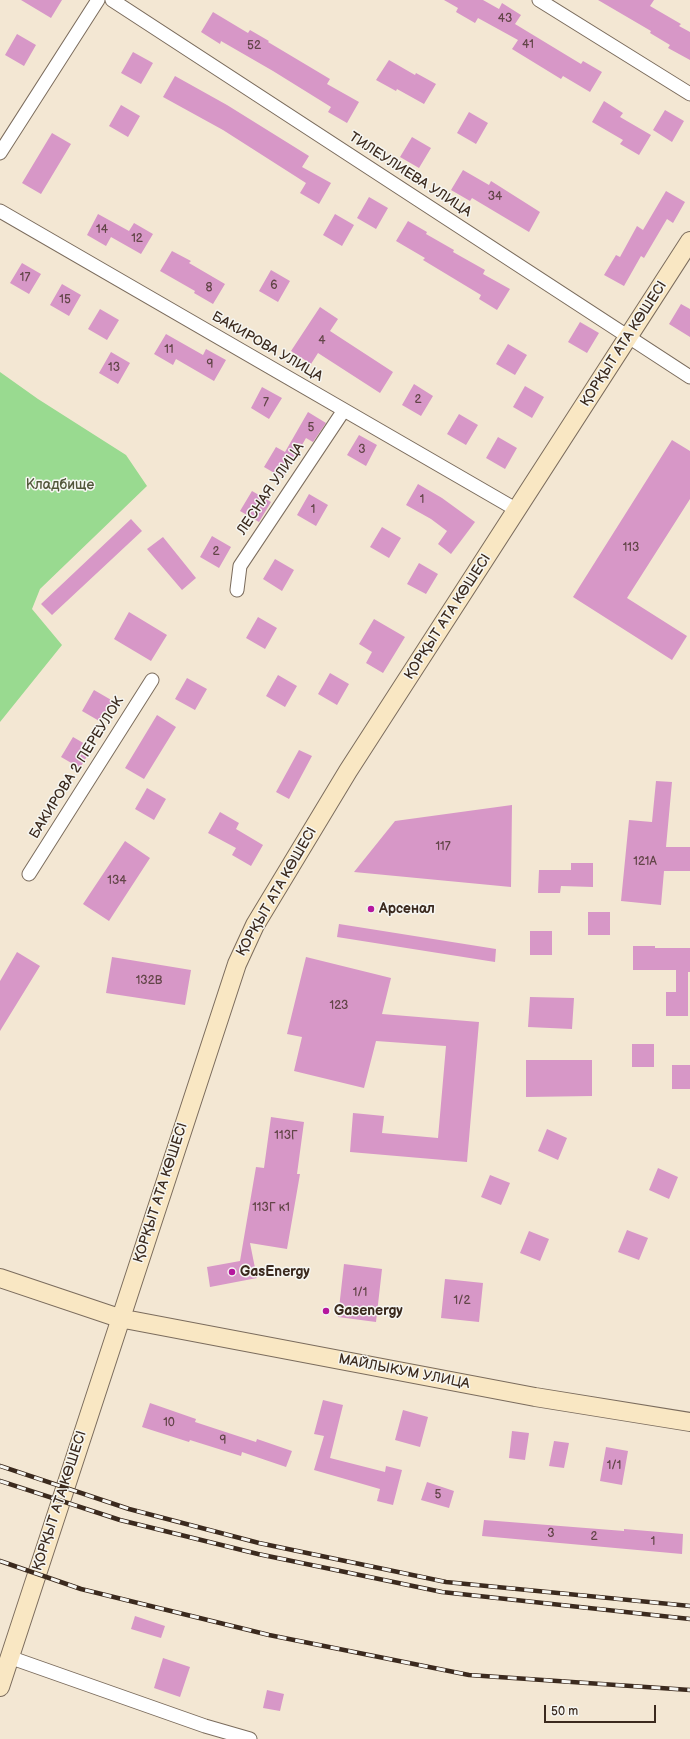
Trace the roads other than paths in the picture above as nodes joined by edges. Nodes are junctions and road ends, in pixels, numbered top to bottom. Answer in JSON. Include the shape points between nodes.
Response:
{"nodes":[{"id":1,"x":98,"y":0,"type":"edge"},
{"id":2,"x":112,"y":0,"type":"edge"},
{"id":3,"x":539,"y":0,"type":"edge"},
{"id":4,"x":690,"y":94,"type":"edge"},
{"id":5,"x":0,"y":153,"type":"edge"},
{"id":6,"x":0,"y":211,"type":"edge"},
{"id":7,"x":690,"y":241,"type":"edge"},
{"id":8,"x":628,"y":337,"type":"junction"},
{"id":9,"x":690,"y":377,"type":"edge"},
{"id":10,"x":344,"y":410,"type":"junction"},
{"id":11,"x":517,"y":510,"type":"junction"},
{"id":12,"x":237,"y":590,"type":"dead end"},
{"id":13,"x":152,"y":680,"type":"dead end"},
{"id":14,"x":29,"y":874,"type":"dead end"},
{"id":15,"x":0,"y":1278,"type":"edge"},
{"id":16,"x":120,"y":1318,"type":"junction"},
{"id":17,"x":690,"y":1422,"type":"edge"},
{"id":18,"x":5,"y":1655,"type":"edge"},
{"id":19,"x":0,"y":1687,"type":"edge"},
{"id":20,"x":250,"y":1739,"type":"edge"}],
"edges":[{"from":1,"to":5,"type":"street"},
{"from":2,"to":8,"type":"street","name":"ТИЛЕУЛИЕВА УЛИЦА"},
{"from":3,"to":4,"type":"street"},
{"from":6,"to":10,"type":"street","name":"БАКИРОВА УЛИЦА"},
{"from":7,"to":8,"type":"main road","name":"ҚОРҚЫТ АТА КӨШЕСІ"},
{"from":8,"to":9,"type":"street","name":"ТИЛЕУЛИЕВА УЛИЦА"},
{"from":8,"to":11,"type":"main road","name":"ҚОРҚЫТ АТА КӨШЕСІ"},
{"from":10,"to":11,"type":"street","name":"БАКИРОВА УЛИЦА"},
{"from":10,"to":12,"type":"street","name":"ЛЕСНАЯ УЛИЦА","via":[[240,566]]},
{"from":11,"to":16,"type":"main road","name":"ҚОРҚЫТ АТА КӨШЕСІ","via":[[348,771],[255,925],[237,964]]},
{"from":13,"to":14,"type":"street","name":"БАКИРОВА 2 ПЕРЕУЛОК"},
{"from":15,"to":16,"type":"main road","name":"МАЙЛЫКУМ УЛИЦА"},
{"from":16,"to":17,"type":"main road","name":"МАЙЛЫКУМ УЛИЦА","via":[[535,1397]]},
{"from":16,"to":18,"type":"main road","name":"ҚОРҚЫТ АТА КӨШЕСІ"},
{"from":18,"to":19,"type":"main road","name":"ҚОРҚЫТ АТА КӨШЕСІ"},
{"from":18,"to":20,"type":"street","via":[[205,1726]]}]}
